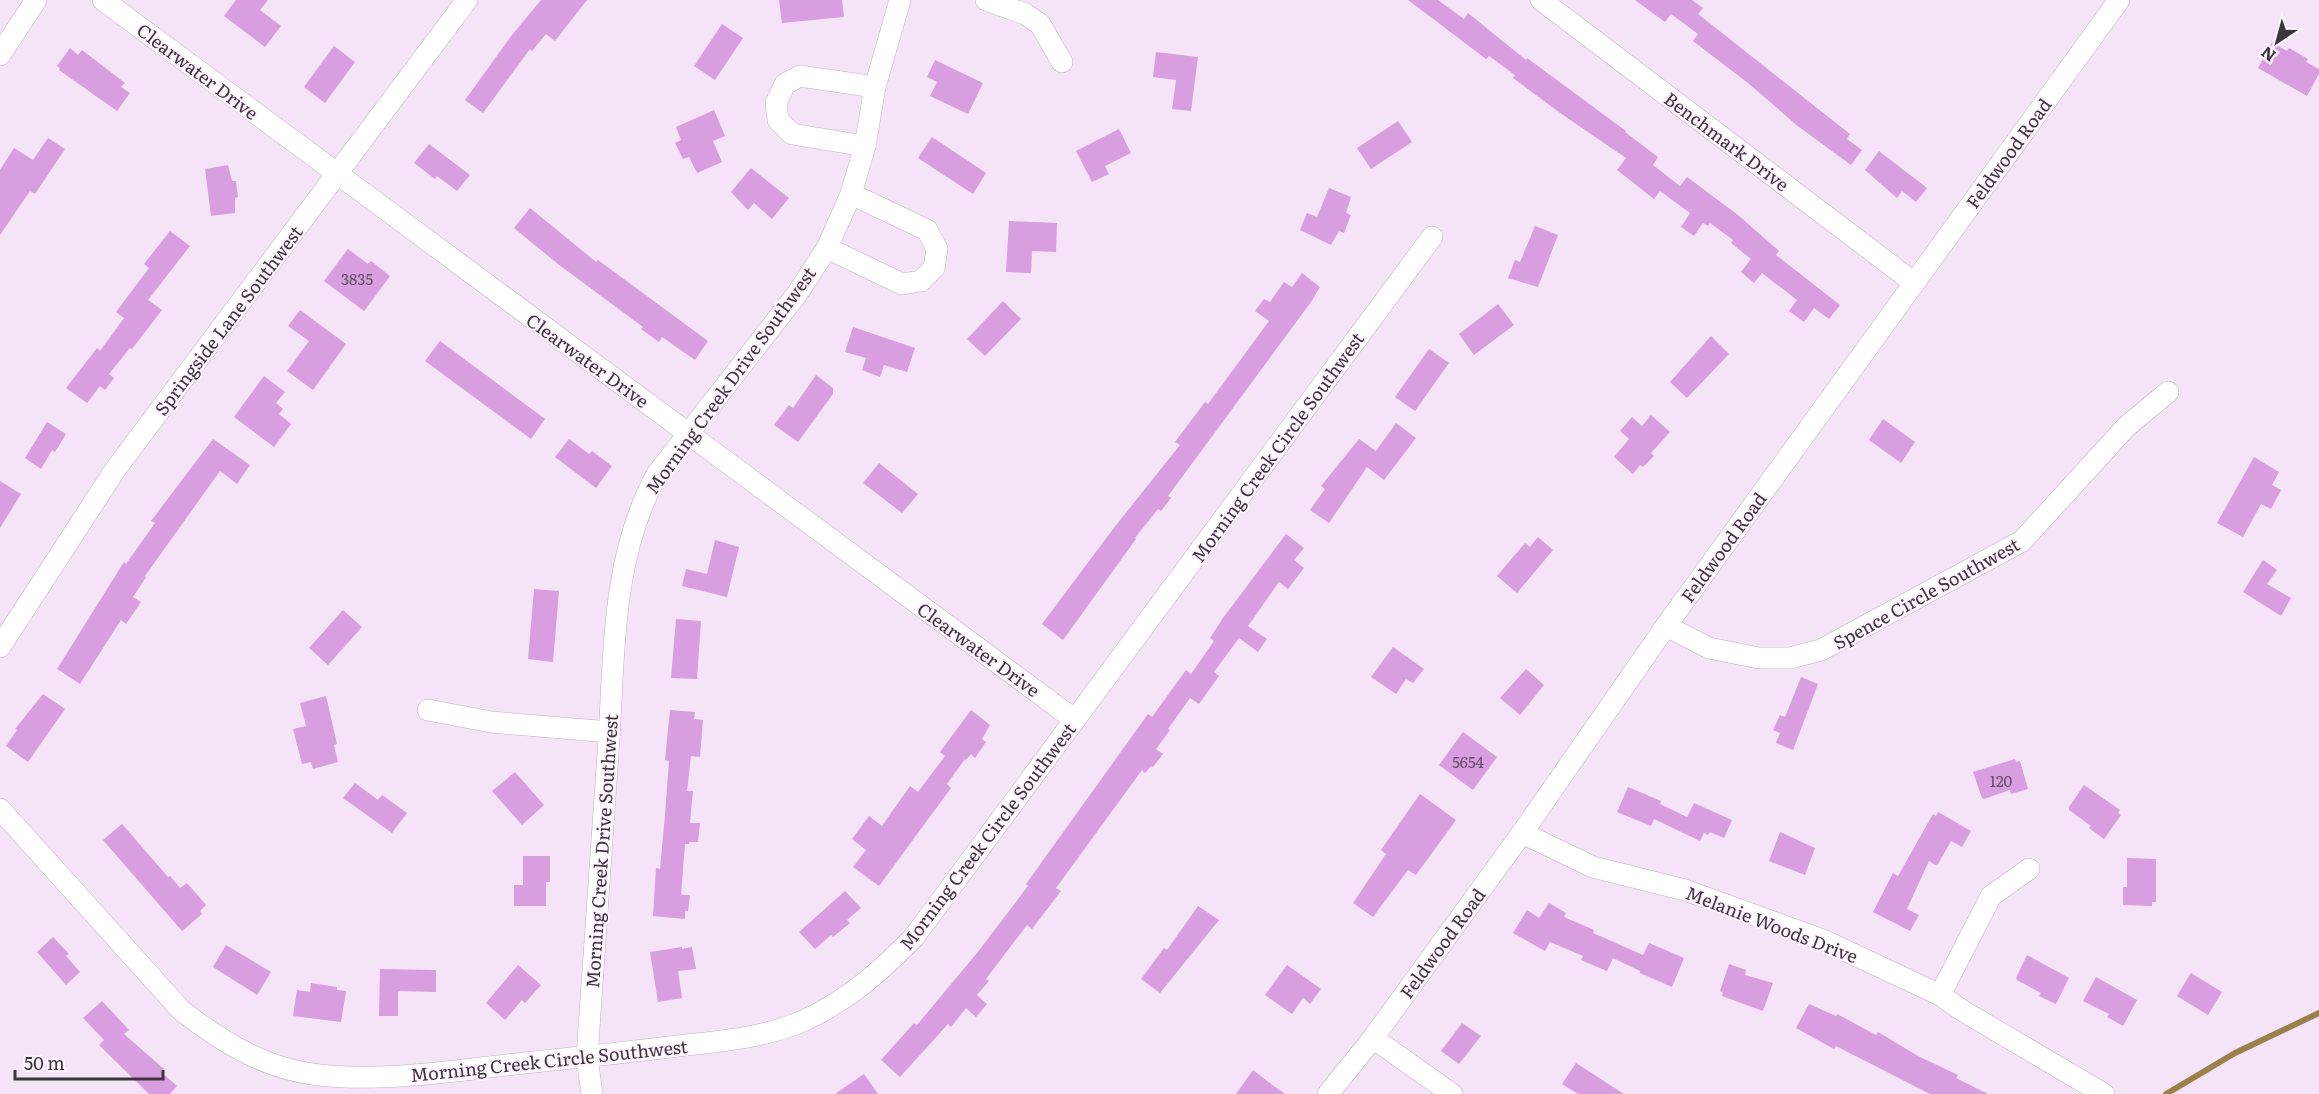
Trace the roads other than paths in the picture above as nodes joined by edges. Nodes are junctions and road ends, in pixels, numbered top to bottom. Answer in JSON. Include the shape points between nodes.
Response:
{"nodes":[{"id":1,"x":36,"y":0,"type":"edge"},
{"id":2,"x":103,"y":0,"type":"edge"},
{"id":3,"x":467,"y":0,"type":"edge"},
{"id":4,"x":900,"y":0,"type":"edge"},
{"id":5,"x":987,"y":0,"type":"edge"},
{"id":6,"x":1540,"y":0,"type":"edge"},
{"id":7,"x":2119,"y":0,"type":"edge"},
{"id":8,"x":0,"y":55,"type":"edge"},
{"id":9,"x":1062,"y":62,"type":"dead end"},
{"id":10,"x":875,"y":87,"type":"junction"},
{"id":11,"x":865,"y":146,"type":"junction"},
{"id":12,"x":337,"y":174,"type":"junction"},
{"id":13,"x":851,"y":194,"type":"junction"},
{"id":14,"x":1432,"y":237,"type":"dead end"},
{"id":15,"x":827,"y":248,"type":"junction"},
{"id":16,"x":1913,"y":282,"type":"junction"},
{"id":17,"x":2168,"y":392,"type":"dead end"},
{"id":18,"x":689,"y":435,"type":"junction"},
{"id":19,"x":1666,"y":626,"type":"junction"},
{"id":20,"x":0,"y":647,"type":"edge"},
{"id":21,"x":428,"y":710,"type":"dead end"},
{"id":22,"x":1075,"y":720,"type":"junction"},
{"id":23,"x":609,"y":732,"type":"junction"},
{"id":24,"x":0,"y":809,"type":"edge"},
{"id":25,"x":1522,"y":833,"type":"junction"},
{"id":26,"x":2029,"y":869,"type":"dead end"},
{"id":27,"x":1940,"y":995,"type":"junction"},
{"id":28,"x":1373,"y":1038,"type":"junction"},
{"id":29,"x":587,"y":1057,"type":"junction"},
{"id":30,"x":312,"y":1084,"type":"edge"},
{"id":31,"x":592,"y":1094,"type":"edge"},
{"id":32,"x":1328,"y":1094,"type":"edge"},
{"id":33,"x":1452,"y":1094,"type":"edge"},
{"id":34,"x":2104,"y":1094,"type":"edge"}],
"edges":[{"from":1,"to":8,"type":"street"},
{"from":2,"to":12,"type":"street","name":"Clearwater Drive"},
{"from":3,"to":12,"type":"street","name":"Springside Lane Southwest"},
{"from":4,"to":10,"type":"street","name":"Morning Creek Drive Southwest"},
{"from":5,"to":9,"type":"street","via":[[1040,24]]},
{"from":6,"to":16,"type":"street","name":"Benchmark Drive"},
{"from":7,"to":16,"type":"street","name":"Feldwood Road"},
{"from":10,"to":11,"type":"street","name":"Morning Creek Drive Southwest"},
{"from":10,"to":11,"type":"street","via":[[800,76],[785,84],[776,103],[778,120],[792,134]]},
{"from":11,"to":13,"type":"street","name":"Morning Creek Drive Southwest"},
{"from":12,"to":18,"type":"street","name":"Clearwater Drive"},
{"from":12,"to":20,"type":"street","name":"Springside Lane Southwest","via":[[116,470]]},
{"from":13,"to":15,"type":"street","name":"Morning Creek Drive Southwest"},
{"from":13,"to":15,"type":"street","via":[[927,230],[937,249],[934,268],[921,281],[902,284]]},
{"from":14,"to":22,"type":"street","name":"Morning Creek Circle Southwest"},
{"from":15,"to":18,"type":"street","name":"Morning Creek Drive Southwest","via":[[797,294]]},
{"from":16,"to":19,"type":"street","name":"Feldwood Road"},
{"from":17,"to":19,"type":"street","name":"Spence Circle Southwest","via":[[2126,427],[2022,542],[1821,650],[1790,658],[1759,658],[1709,648]]},
{"from":18,"to":22,"type":"street","name":"Clearwater Drive"},
{"from":18,"to":23,"type":"street","name":"Morning Creek Drive Southwest","via":[[657,474],[632,528],[615,618]]},
{"from":19,"to":25,"type":"street","name":"Feldwood Road"},
{"from":21,"to":23,"type":"street","via":[[490,722]]},
{"from":22,"to":29,"type":"street","name":"Morning Creek Circle Southwest","via":[[914,937],[853,993],[802,1021],[753,1038]]},
{"from":23,"to":29,"type":"street","name":"Morning Creek Drive Southwest"},
{"from":24,"to":30,"type":"street","name":"Morning Creek Circle Southwest","via":[[183,1011],[242,1052]]},
{"from":25,"to":27,"type":"street","name":"Melanie Woods Drive","via":[[1593,867],[1685,890],[1823,940]]},
{"from":25,"to":28,"type":"street","name":"Feldwood Road"},
{"from":26,"to":27,"type":"street","via":[[1991,896]]},
{"from":27,"to":34,"type":"street","name":"Melanie Woods Drive"},
{"from":28,"to":32,"type":"street","name":"Feldwood Road"},
{"from":28,"to":33,"type":"street"},
{"from":29,"to":30,"type":"street","name":"Morning Creek Circle Southwest"},
{"from":29,"to":31,"type":"street","name":"Morning Creek Drive Southwest"}]}
